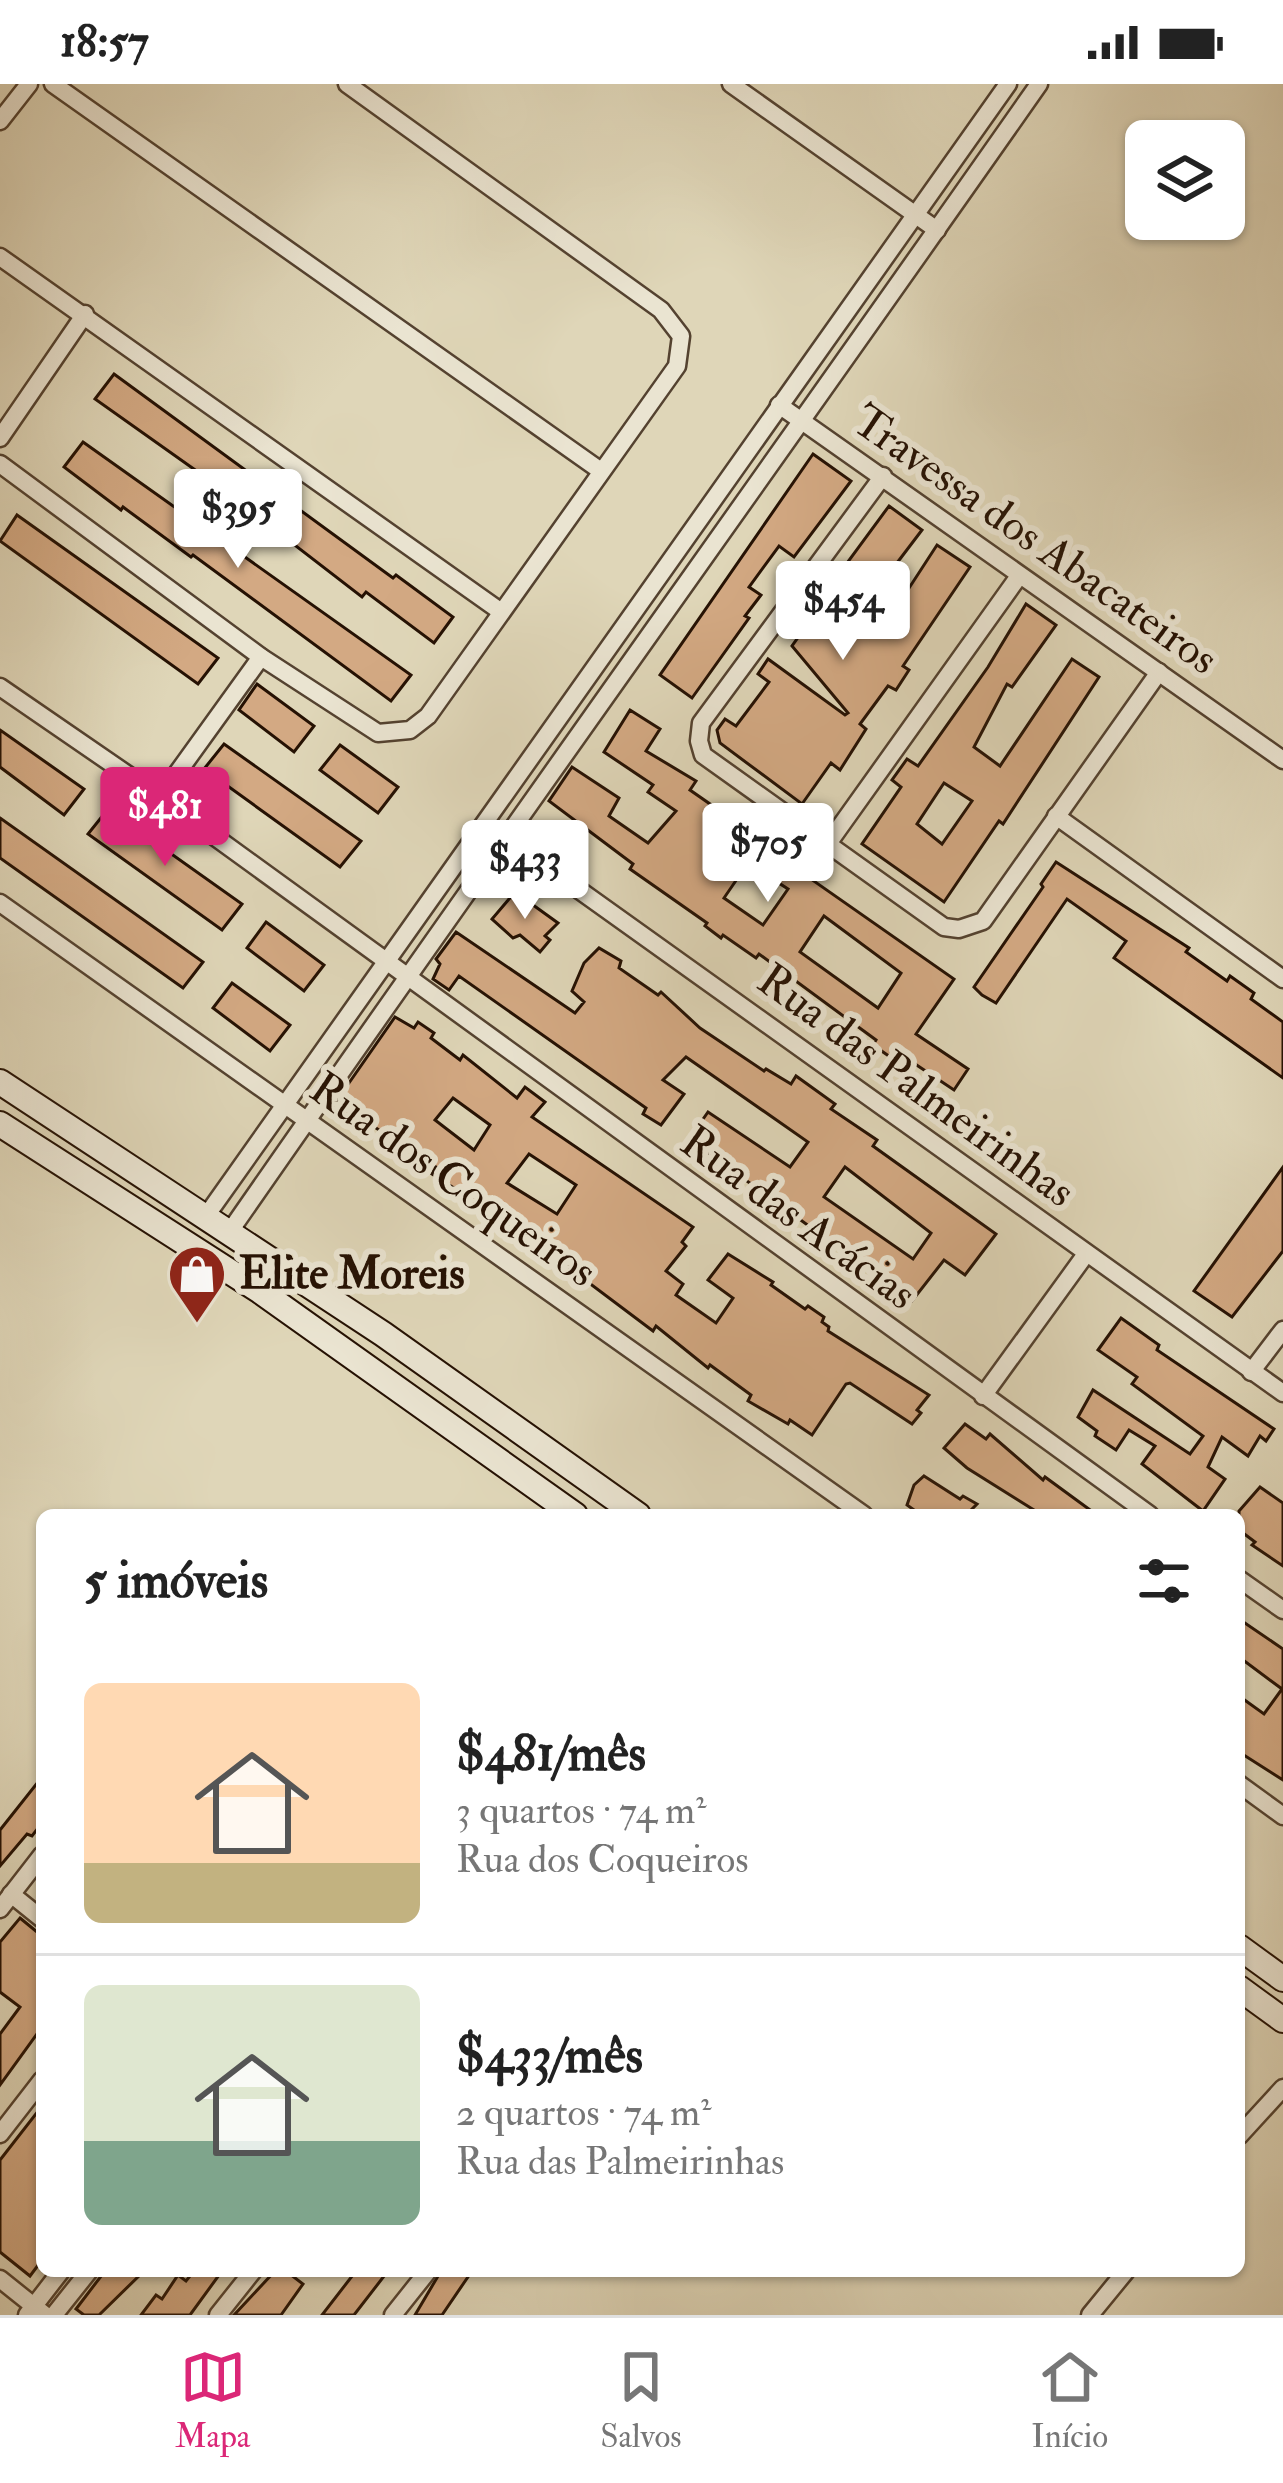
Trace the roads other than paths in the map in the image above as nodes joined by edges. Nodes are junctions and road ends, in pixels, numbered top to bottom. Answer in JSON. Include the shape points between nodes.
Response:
{"nodes":[{"id":1,"x":29,"y":84,"type":"edge"},
{"id":2,"x":53,"y":84,"type":"edge"},
{"id":3,"x":347,"y":84,"type":"edge"},
{"id":4,"x":731,"y":84,"type":"edge"},
{"id":5,"x":1008,"y":84,"type":"edge"},
{"id":6,"x":1040,"y":84,"type":"edge"},
{"id":7,"x":0,"y":121,"type":"edge"},
{"id":8,"x":916,"y":214,"type":"junction"},
{"id":9,"x":937,"y":230,"type":"junction"},
{"id":10,"x":0,"y":257,"type":"edge"},
{"id":11,"x":85,"y":314,"type":"junction"},
{"id":12,"x":779,"y":404,"type":"junction"},
{"id":13,"x":804,"y":421,"type":"junction"},
{"id":14,"x":0,"y":438,"type":"edge"},
{"id":15,"x":0,"y":464,"type":"edge"},
{"id":16,"x":601,"y":471,"type":"junction"},
{"id":17,"x":883,"y":476,"type":"junction"},
{"id":18,"x":1019,"y":576,"type":"junction"},
{"id":19,"x":500,"y":611,"type":"junction"},
{"id":20,"x":261,"y":657,"type":"junction"},
{"id":21,"x":1159,"y":672,"type":"junction"},
{"id":22,"x":0,"y":687,"type":"edge"},
{"id":23,"x":1283,"y":760,"type":"edge"},
{"id":24,"x":160,"y":796,"type":"junction"},
{"id":25,"x":1056,"y":816,"type":"junction"},
{"id":26,"x":484,"y":823,"type":"junction"},
{"id":27,"x":506,"y":838,"type":"junction"},
{"id":28,"x":827,"y":845,"type":"junction"},
{"id":29,"x":0,"y":903,"type":"edge"},
{"id":30,"x":384,"y":962,"type":"junction"},
{"id":31,"x":405,"y":978,"type":"junction"},
{"id":32,"x":1283,"y":979,"type":"edge"},
{"id":33,"x":0,"y":1082,"type":"edge"},
{"id":34,"x":284,"y":1105,"type":"junction"},
{"id":35,"x":306,"y":1121,"type":"junction"},
{"id":36,"x":0,"y":1124,"type":"edge"},
{"id":37,"x":204,"y":1219,"type":"junction"},
{"id":38,"x":228,"y":1234,"type":"junction"},
{"id":39,"x":1085,"y":1254,"type":"junction"},
{"id":40,"x":1283,"y":1330,"type":"edge"},
{"id":41,"x":1251,"y":1372,"type":"junction"},
{"id":42,"x":1283,"y":1394,"type":"edge"},
{"id":43,"x":983,"y":1396,"type":"junction"},
{"id":44,"x":567,"y":1509,"type":"edge"},
{"id":45,"x":630,"y":1509,"type":"edge"},
{"id":46,"x":856,"y":1509,"type":"edge"},
{"id":47,"x":1142,"y":1509,"type":"edge"},
{"id":48,"x":1245,"y":1583,"type":"edge"},
{"id":49,"x":1283,"y":1610,"type":"edge"},
{"id":50,"x":1245,"y":1788,"type":"edge"},
{"id":51,"x":1283,"y":1816,"type":"edge"},
{"id":52,"x":36,"y":1864,"type":"edge"},
{"id":53,"x":6,"y":1902,"type":"edge"},
{"id":54,"x":36,"y":1915,"type":"edge"},
{"id":55,"x":1245,"y":1951,"type":"edge"},
{"id":56,"x":1283,"y":1978,"type":"edge"},
{"id":57,"x":1245,"y":1992,"type":"edge"},
{"id":58,"x":1283,"y":2020,"type":"edge"},
{"id":59,"x":36,"y":2088,"type":"edge"},
{"id":60,"x":1283,"y":2088,"type":"edge"},
{"id":61,"x":1245,"y":2129,"type":"edge"},
{"id":62,"x":0,"y":2134,"type":"edge"},
{"id":63,"x":58,"y":2277,"type":"edge"},
{"id":64,"x":82,"y":2277,"type":"edge"},
{"id":65,"x":249,"y":2277,"type":"edge"},
{"id":66,"x":423,"y":2277,"type":"edge"},
{"id":67,"x":1121,"y":2277,"type":"edge"},
{"id":68,"x":0,"y":2279,"type":"edge"},
{"id":69,"x":40,"y":2313,"type":"edge"},
{"id":70,"x":218,"y":2315,"type":"edge"},
{"id":71,"x":393,"y":2315,"type":"edge"},
{"id":72,"x":1090,"y":2315,"type":"edge"}],
"edges":[{"from":1,"to":7,"type":"street"},
{"from":2,"to":16,"type":"street"},
{"from":3,"to":16,"type":"street","via":[[676,327],[676,366]]},
{"from":4,"to":8,"type":"street"},
{"from":5,"to":8,"type":"street"},
{"from":6,"to":9,"type":"street"},
{"from":8,"to":9,"type":"street"},
{"from":8,"to":12,"type":"street"},
{"from":9,"to":13,"type":"street"},
{"from":10,"to":11,"type":"street"},
{"from":11,"to":14,"type":"street"},
{"from":11,"to":19,"type":"street"},
{"from":12,"to":13,"type":"street","name":"Travessa dos Abacateiros"},
{"from":12,"to":26,"type":"street"},
{"from":13,"to":17,"type":"street","name":"Travessa dos Abacateiros"},
{"from":13,"to":27,"type":"street"},
{"from":15,"to":20,"type":"street"},
{"from":16,"to":19,"type":"street"},
{"from":17,"to":18,"type":"street","name":"Travessa dos Abacateiros"},
{"from":17,"to":28,"type":"street","via":[[701,723],[703,755]]},
{"from":18,"to":21,"type":"street","name":"Travessa dos Abacateiros"},
{"from":18,"to":28,"type":"street"},
{"from":19,"to":20,"type":"street","via":[[428,716],[400,733],[378,733]]},
{"from":20,"to":24,"type":"street"},
{"from":21,"to":23,"type":"street","name":"Travessa dos Abacateiros"},
{"from":21,"to":25,"type":"street"},
{"from":22,"to":24,"type":"street","name":"Rua das Acácias"},
{"from":24,"to":30,"type":"street","name":"Rua das Acácias"},
{"from":25,"to":28,"type":"street","via":[[983,921],[959,929],[944,927]]},
{"from":25,"to":32,"type":"street"},
{"from":26,"to":27,"type":"street","name":"Rua das Palmeirinhas"},
{"from":26,"to":30,"type":"street"},
{"from":27,"to":31,"type":"street"},
{"from":27,"to":39,"type":"street","name":"Rua das Palmeirinhas"},
{"from":29,"to":34,"type":"street","name":"Rua dos Coqueiros"},
{"from":30,"to":31,"type":"street","name":"Rua das Acácias"},
{"from":30,"to":34,"type":"street"},
{"from":31,"to":35,"type":"street"},
{"from":31,"to":43,"type":"street","name":"Rua das Acácias"},
{"from":33,"to":37,"type":"main road"},
{"from":34,"to":35,"type":"street","name":"Rua dos Coqueiros"},
{"from":34,"to":37,"type":"street"},
{"from":35,"to":38,"type":"street"},
{"from":35,"to":46,"type":"street","name":"Rua dos Coqueiros"},
{"from":36,"to":44,"type":"main road","via":[[260,1292]]},
{"from":37,"to":38,"type":"main road"},
{"from":38,"to":45,"type":"main road"},
{"from":39,"to":41,"type":"street","name":"Rua das Palmeirinhas"},
{"from":39,"to":43,"type":"street"},
{"from":40,"to":41,"type":"street"},
{"from":41,"to":42,"type":"street","name":"Rua das Palmeirinhas"},
{"from":43,"to":47,"type":"street","name":"Rua das Acácias"},
{"from":48,"to":49,"type":"street"},
{"from":50,"to":51,"type":"street"},
{"from":52,"to":53,"type":"street"},
{"from":53,"to":54,"type":"street"},
{"from":55,"to":56,"type":"main road"},
{"from":57,"to":58,"type":"main road"},
{"from":59,"to":62,"type":"street"},
{"from":60,"to":61,"type":"street"},
{"from":63,"to":69,"type":"street"},
{"from":64,"to":69,"type":"street"},
{"from":65,"to":70,"type":"street"},
{"from":66,"to":71,"type":"street"},
{"from":67,"to":72,"type":"street"},
{"from":68,"to":69,"type":"street"}]}
